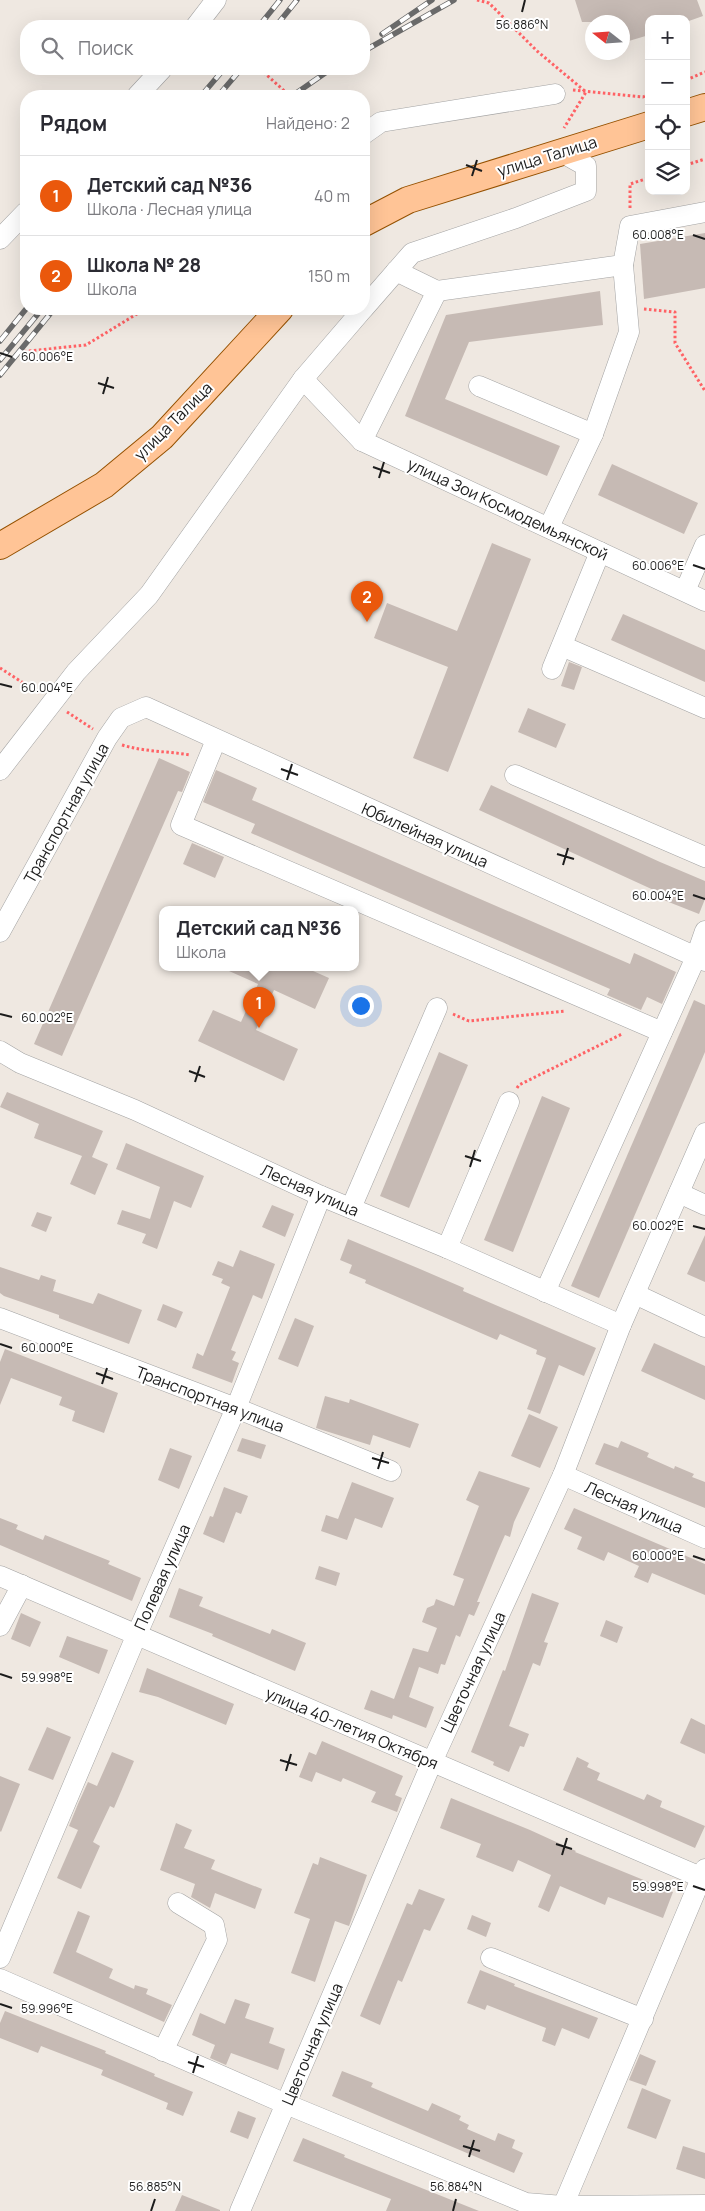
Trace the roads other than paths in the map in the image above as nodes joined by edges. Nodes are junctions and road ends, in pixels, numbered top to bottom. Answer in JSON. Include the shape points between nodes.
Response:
{"nodes":[{"id":1,"x":216,"y":0,"type":"edge"},
{"id":2,"x":201,"y":20,"type":"edge"},
{"id":3,"x":156,"y":75,"type":"edge"},
{"id":4,"x":143,"y":90,"type":"edge"},
{"id":5,"x":555,"y":94,"type":"road end"},
{"id":6,"x":705,"y":107,"type":"edge"},
{"id":7,"x":690,"y":112,"type":"edge"},
{"id":8,"x":645,"y":126,"type":"edge"},
{"id":9,"x":370,"y":130,"type":"edge"},
{"id":10,"x":553,"y":154,"type":"junction"},
{"id":11,"x":705,"y":212,"type":"edge"},
{"id":12,"x":20,"y":218,"type":"edge"},
{"id":13,"x":370,"y":220,"type":"edge"},
{"id":14,"x":0,"y":239,"type":"edge"},
{"id":15,"x":623,"y":266,"type":"junction"},
{"id":16,"x":396,"y":270,"type":"junction"},
{"id":17,"x":437,"y":291,"type":"junction"},
{"id":18,"x":370,"y":300,"type":"edge"},
{"id":19,"x":274,"y":315,"type":"edge"},
{"id":20,"x":357,"y":315,"type":"edge"},
{"id":21,"x":303,"y":379,"type":"junction"},
{"id":22,"x":479,"y":386,"type":"dead end"},
{"id":23,"x":593,"y":434,"type":"junction"},
{"id":24,"x":362,"y":441,"type":"junction"},
{"id":25,"x":549,"y":527,"type":"junction"},
{"id":26,"x":705,"y":545,"type":"edge"},
{"id":27,"x":0,"y":546,"type":"edge"},
{"id":28,"x":600,"y":552,"type":"junction"},
{"id":29,"x":685,"y":591,"type":"junction"},
{"id":30,"x":705,"y":601,"type":"edge"},
{"id":31,"x":562,"y":646,"type":"junction"},
{"id":32,"x":552,"y":669,"type":"dead end"},
{"id":33,"x":146,"y":707,"type":"joint"},
{"id":34,"x":705,"y":708,"type":"edge"},
{"id":35,"x":216,"y":740,"type":"junction"},
{"id":36,"x":0,"y":770,"type":"edge"},
{"id":37,"x":515,"y":775,"type":"dead end"},
{"id":38,"x":705,"y":857,"type":"edge"},
{"id":39,"x":705,"y":931,"type":"edge"},
{"id":40,"x":0,"y":932,"type":"edge"},
{"id":41,"x":700,"y":959,"type":"edge"},
{"id":42,"x":437,"y":1008,"type":"road end"},
{"id":43,"x":662,"y":1032,"type":"junction"},
{"id":44,"x":0,"y":1051,"type":"edge"},
{"id":45,"x":509,"y":1102,"type":"road end"},
{"id":46,"x":705,"y":1134,"type":"edge"},
{"id":47,"x":679,"y":1193,"type":"junction"},
{"id":48,"x":321,"y":1196,"type":"junction"},
{"id":49,"x":705,"y":1205,"type":"edge"},
{"id":50,"x":351,"y":1208,"type":"junction"},
{"id":51,"x":447,"y":1248,"type":"junction"},
{"id":52,"x":545,"y":1292,"type":"junction"},
{"id":53,"x":635,"y":1294,"type":"junction"},
{"id":54,"x":0,"y":1318,"type":"edge"},
{"id":55,"x":621,"y":1325,"type":"junction"},
{"id":56,"x":705,"y":1327,"type":"edge"},
{"id":57,"x":236,"y":1408,"type":"junction"},
{"id":58,"x":391,"y":1471,"type":"dead end"},
{"id":59,"x":563,"y":1475,"type":"junction"},
{"id":60,"x":705,"y":1538,"type":"edge"},
{"id":61,"x":0,"y":1576,"type":"edge"},
{"id":62,"x":22,"y":1585,"type":"junction"},
{"id":63,"x":0,"y":1626,"type":"edge"},
{"id":64,"x":137,"y":1634,"type":"junction"},
{"id":65,"x":432,"y":1762,"type":"junction"},
{"id":66,"x":704,"y":1875,"type":"edge"},
{"id":67,"x":178,"y":1903,"type":"dead end"},
{"id":68,"x":0,"y":1958,"type":"edge"},
{"id":69,"x":491,"y":1958,"type":"dead end"},
{"id":70,"x":0,"y":1979,"type":"edge"},
{"id":71,"x":643,"y":2019,"type":"junction"},
{"id":72,"x":163,"y":2051,"type":"junction"},
{"id":73,"x":286,"y":2104,"type":"junction"},
{"id":74,"x":705,"y":2205,"type":"edge"},
{"id":75,"x":563,"y":2206,"type":"junction"},
{"id":76,"x":240,"y":2211,"type":"edge"}],
"edges":[{"from":1,"to":2,"type":"street"},
{"from":3,"to":4,"type":"street"},
{"from":5,"to":9,"type":"street","via":[[381,122]]},
{"from":6,"to":7,"type":"main road"},
{"from":8,"to":10,"type":"main road","name":"улица Талица"},
{"from":10,"to":13,"type":"main road","name":"улица Талица","via":[[408,200]]},
{"from":10,"to":16,"type":"street","via":[[586,166],[586,191],[412,253]]},
{"from":11,"to":15,"type":"street","via":[[630,226]]},
{"from":12,"to":14,"type":"street"},
{"from":15,"to":17,"type":"street"},
{"from":15,"to":23,"type":"street","via":[[629,332]]},
{"from":16,"to":17,"type":"street"},
{"from":16,"to":18,"type":"street"},
{"from":17,"to":24,"type":"street"},
{"from":19,"to":27,"type":"main road","name":"улица Талица","via":[[162,437],[104,485]]},
{"from":20,"to":21,"type":"street"},
{"from":21,"to":24,"type":"street","name":"улица Зои Космодемьянской"},
{"from":21,"to":36,"type":"street","via":[[149,595],[76,672]]},
{"from":22,"to":23,"type":"street"},
{"from":23,"to":25,"type":"street"},
{"from":24,"to":25,"type":"street","name":"улица Зои Космодемьянской"},
{"from":25,"to":28,"type":"street","name":"улица Зои Космодемьянской"},
{"from":26,"to":29,"type":"street"},
{"from":28,"to":29,"type":"street","name":"улица Зои Космодемьянской"},
{"from":28,"to":31,"type":"street"},
{"from":29,"to":30,"type":"street","name":"улица Зои Космодемьянской"},
{"from":31,"to":32,"type":"street"},
{"from":31,"to":34,"type":"street"},
{"from":33,"to":35,"type":"street","name":"Юбилейная улица"},
{"from":33,"to":40,"type":"street","name":"Транспортная улица","via":[[121,718],[107,738]]},
{"from":35,"to":41,"type":"street","name":"Юбилейная улица"},
{"from":35,"to":43,"type":"street","via":[[181,825]]},
{"from":37,"to":38,"type":"street"},
{"from":39,"to":41,"type":"street"},
{"from":41,"to":43,"type":"street"},
{"from":42,"to":50,"type":"street"},
{"from":43,"to":52,"type":"street"},
{"from":44,"to":48,"type":"street","name":"Лесная улица","via":[[20,1063],[135,1110]]},
{"from":45,"to":51,"type":"street"},
{"from":46,"to":47,"type":"street","name":"Цветочная улица"},
{"from":47,"to":49,"type":"street"},
{"from":47,"to":53,"type":"street","name":"Цветочная улица"},
{"from":48,"to":50,"type":"street","name":"Лесная улица"},
{"from":48,"to":57,"type":"street","name":"Полевая улица"},
{"from":50,"to":51,"type":"street","name":"Лесная улица"},
{"from":51,"to":52,"type":"street","name":"Лесная улица"},
{"from":52,"to":55,"type":"street","name":"Лесная улица"},
{"from":53,"to":55,"type":"street","name":"Цветочная улица"},
{"from":53,"to":56,"type":"street"},
{"from":54,"to":57,"type":"street","name":"Транспортная улица"},
{"from":55,"to":59,"type":"street","name":"Цветочная улица"},
{"from":57,"to":58,"type":"street","name":"Транспортная улица"},
{"from":57,"to":64,"type":"street","name":"Полевая улица"},
{"from":59,"to":60,"type":"street","name":"Лесная улица"},
{"from":59,"to":65,"type":"street","name":"Цветочная улица"},
{"from":61,"to":62,"type":"street","name":"улица 40-летия Октября"},
{"from":62,"to":63,"type":"street"},
{"from":62,"to":64,"type":"street","name":"улица 40-летия Октября"},
{"from":64,"to":65,"type":"street","name":"улица 40-летия Октября"},
{"from":64,"to":68,"type":"street","name":"Полевая улица"},
{"from":65,"to":66,"type":"street","name":"улица 40-летия Октября"},
{"from":65,"to":73,"type":"street","name":"Цветочная улица"},
{"from":66,"to":71,"type":"street"},
{"from":67,"to":72,"type":"street","via":[[214,1925],[217,1940]]},
{"from":69,"to":71,"type":"street"},
{"from":70,"to":72,"type":"street"},
{"from":71,"to":75,"type":"street"},
{"from":72,"to":73,"type":"street"},
{"from":73,"to":75,"type":"street","via":[[526,2204]]},
{"from":73,"to":76,"type":"street","name":"Цветочная улица"},
{"from":74,"to":75,"type":"street"}]}
